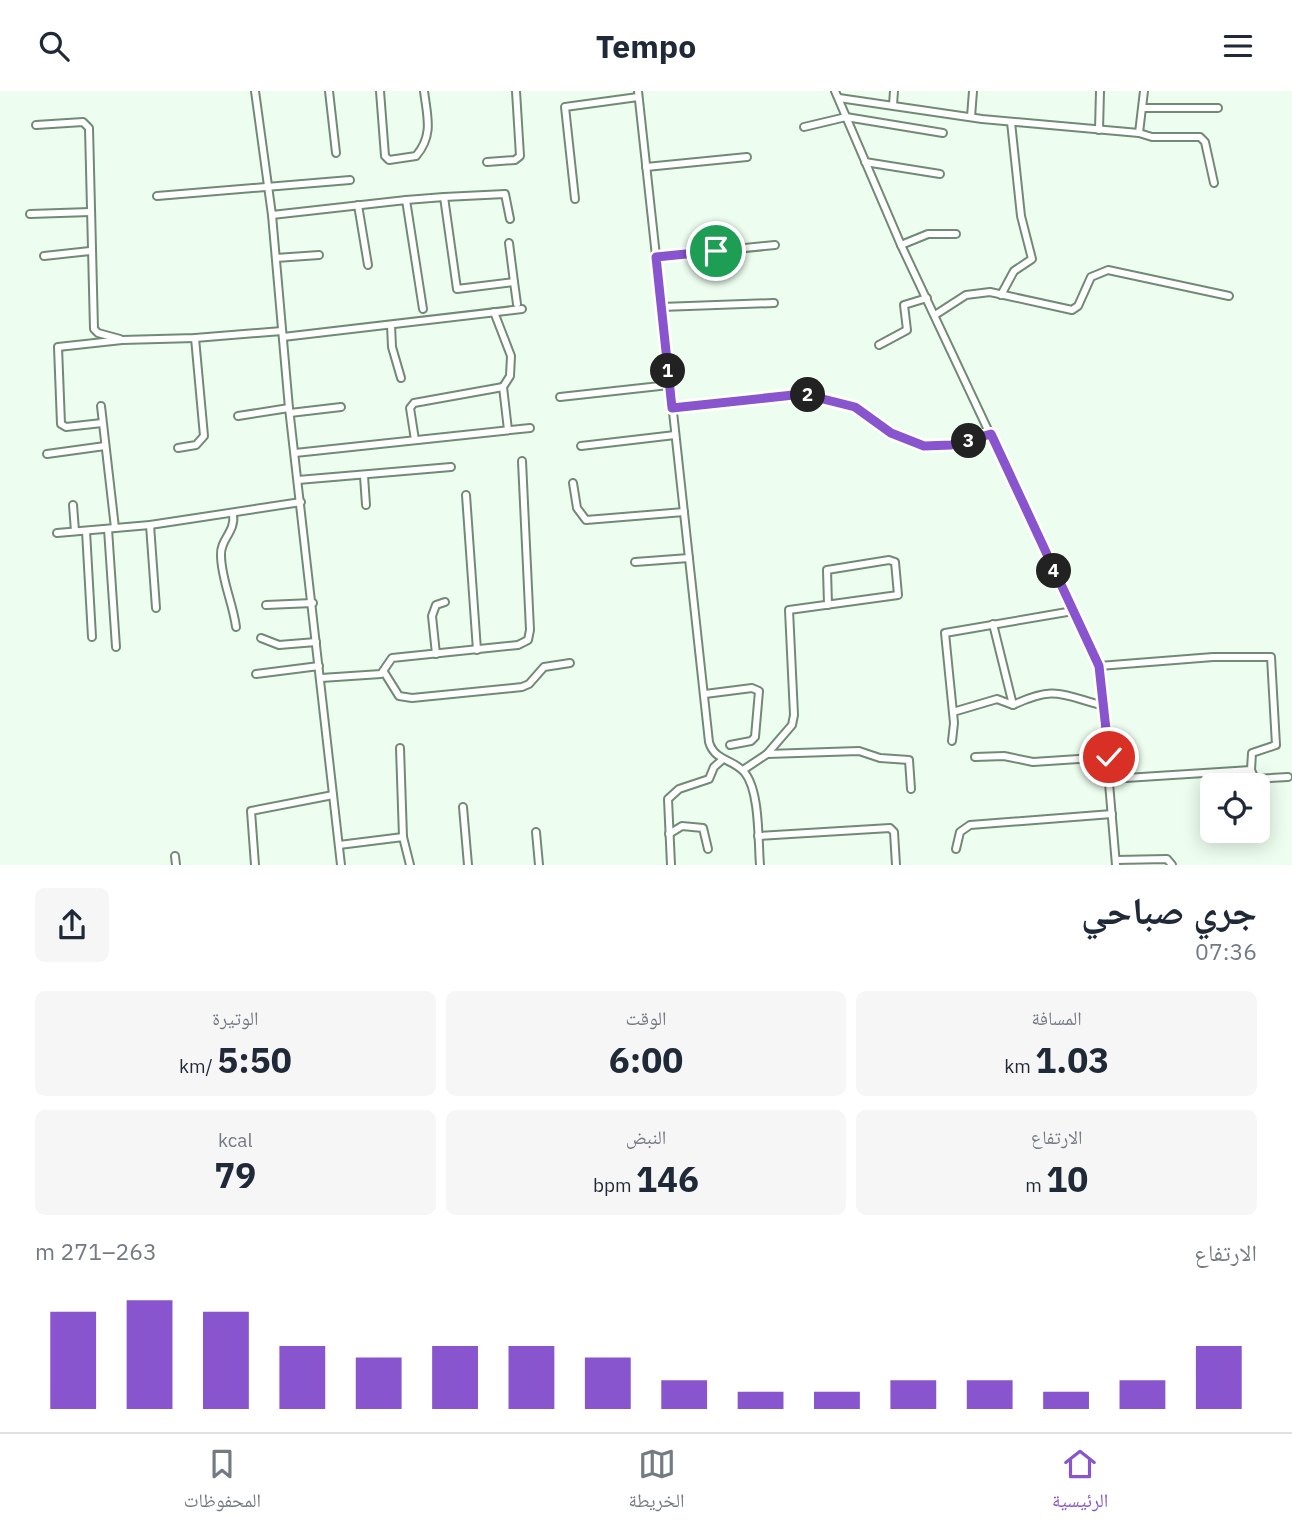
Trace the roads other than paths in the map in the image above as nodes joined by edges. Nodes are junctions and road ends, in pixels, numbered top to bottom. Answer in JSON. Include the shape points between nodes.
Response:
{"nodes":[{"id":1,"x":255,"y":91,"type":"edge"},
{"id":2,"x":329,"y":91,"type":"edge"},
{"id":3,"x":380,"y":91,"type":"edge"},
{"id":4,"x":424,"y":91,"type":"edge"},
{"id":5,"x":516,"y":91,"type":"edge"},
{"id":6,"x":894,"y":91,"type":"edge"},
{"id":7,"x":973,"y":91,"type":"edge"},
{"id":8,"x":1100,"y":91,"type":"edge"},
{"id":9,"x":1144,"y":91,"type":"edge"},
{"id":10,"x":638,"y":94,"type":"edge"},
{"id":11,"x":837,"y":94,"type":"edge"},
{"id":12,"x":893,"y":105,"type":"junction"},
{"id":13,"x":1143,"y":108,"type":"junction"},
{"id":14,"x":1218,"y":108,"type":"dead end"},
{"id":15,"x":846,"y":117,"type":"junction"},
{"id":16,"x":971,"y":117,"type":"junction"},
{"id":17,"x":1011,"y":122,"type":"junction"},
{"id":18,"x":36,"y":125,"type":"dead end"},
{"id":19,"x":804,"y":127,"type":"dead end"},
{"id":20,"x":1099,"y":130,"type":"junction"},
{"id":21,"x":1139,"y":132,"type":"junction"},
{"id":22,"x":943,"y":133,"type":"dead end"},
{"id":23,"x":336,"y":153,"type":"dead end"},
{"id":24,"x":747,"y":157,"type":"dead end"},
{"id":25,"x":487,"y":162,"type":"dead end"},
{"id":26,"x":864,"y":162,"type":"junction"},
{"id":27,"x":646,"y":167,"type":"junction"},
{"id":28,"x":940,"y":174,"type":"dead end"},
{"id":29,"x":350,"y":180,"type":"dead end"},
{"id":30,"x":1214,"y":184,"type":"dead end"},
{"id":31,"x":269,"y":188,"type":"junction"},
{"id":32,"x":157,"y":195,"type":"dead end"},
{"id":33,"x":444,"y":197,"type":"junction"},
{"id":34,"x":575,"y":199,"type":"dead end"},
{"id":35,"x":406,"y":200,"type":"junction"},
{"id":36,"x":358,"y":205,"type":"junction"},
{"id":37,"x":89,"y":212,"type":"junction"},
{"id":38,"x":30,"y":214,"type":"dead end"},
{"id":39,"x":272,"y":215,"type":"junction"},
{"id":40,"x":510,"y":219,"type":"dead end"},
{"id":41,"x":956,"y":234,"type":"dead end"},
{"id":42,"x":509,"y":243,"type":"dead end"},
{"id":43,"x":775,"y":245,"type":"dead end"},
{"id":44,"x":901,"y":245,"type":"junction"},
{"id":45,"x":90,"y":251,"type":"junction"},
{"id":46,"x":44,"y":255,"type":"dead end"},
{"id":47,"x":319,"y":255,"type":"dead end"},
{"id":48,"x":656,"y":257,"type":"junction"},
{"id":49,"x":276,"y":258,"type":"junction"},
{"id":50,"x":368,"y":265,"type":"dead end"},
{"id":51,"x":514,"y":282,"type":"junction"},
{"id":52,"x":1001,"y":295,"type":"junction"},
{"id":53,"x":1229,"y":296,"type":"dead end"},
{"id":54,"x":927,"y":298,"type":"junction"},
{"id":55,"x":774,"y":303,"type":"dead end"},
{"id":56,"x":661,"y":307,"type":"junction"},
{"id":57,"x":424,"y":309,"type":"dead end"},
{"id":58,"x":494,"y":312,"type":"junction"},
{"id":59,"x":935,"y":315,"type":"junction"},
{"id":60,"x":391,"y":325,"type":"junction"},
{"id":61,"x":283,"y":334,"type":"junction"},
{"id":62,"x":195,"y":338,"type":"junction"},
{"id":63,"x":122,"y":340,"type":"junction"},
{"id":64,"x":879,"y":345,"type":"dead end"},
{"id":65,"x":401,"y":378,"type":"dead end"},
{"id":66,"x":669,"y":385,"type":"junction"},
{"id":67,"x":503,"y":387,"type":"junction"},
{"id":68,"x":560,"y":397,"type":"dead end"},
{"id":69,"x":101,"y":406,"type":"dead end"},
{"id":70,"x":341,"y":407,"type":"dead end"},
{"id":71,"x":672,"y":408,"type":"junction"},
{"id":72,"x":290,"y":410,"type":"junction"},
{"id":73,"x":239,"y":417,"type":"dead end"},
{"id":74,"x":102,"y":423,"type":"junction"},
{"id":75,"x":530,"y":428,"type":"dead end"},
{"id":76,"x":508,"y":430,"type":"junction"},
{"id":77,"x":991,"y":434,"type":"junction"},
{"id":78,"x":676,"y":435,"type":"junction"},
{"id":79,"x":415,"y":440,"type":"junction"},
{"id":80,"x":105,"y":446,"type":"junction"},
{"id":81,"x":581,"y":446,"type":"dead end"},
{"id":82,"x":178,"y":448,"type":"dead end"},
{"id":83,"x":295,"y":453,"type":"junction"},
{"id":84,"x":47,"y":454,"type":"dead end"},
{"id":85,"x":522,"y":461,"type":"dead end"},
{"id":86,"x":451,"y":467,"type":"dead end"},
{"id":87,"x":364,"y":476,"type":"junction"},
{"id":88,"x":298,"y":480,"type":"junction"},
{"id":89,"x":573,"y":484,"type":"dead end"},
{"id":90,"x":466,"y":495,"type":"dead end"},
{"id":91,"x":301,"y":502,"type":"junction"},
{"id":92,"x":72,"y":505,"type":"dead end"},
{"id":93,"x":366,"y":505,"type":"dead end"},
{"id":94,"x":684,"y":512,"type":"junction"},
{"id":95,"x":233,"y":514,"type":"junction"},
{"id":96,"x":150,"y":525,"type":"junction"},
{"id":97,"x":111,"y":529,"type":"junction"},
{"id":98,"x":75,"y":531,"type":"junction"},
{"id":99,"x":86,"y":531,"type":"junction"},
{"id":100,"x":57,"y":533,"type":"dead end"},
{"id":101,"x":689,"y":558,"type":"junction"},
{"id":102,"x":635,"y":562,"type":"dead end"},
{"id":103,"x":445,"y":602,"type":"dead end"},
{"id":104,"x":313,"y":603,"type":"junction"},
{"id":105,"x":828,"y":604,"type":"junction"},
{"id":106,"x":266,"y":605,"type":"dead end"},
{"id":107,"x":156,"y":608,"type":"dead end"},
{"id":108,"x":1073,"y":611,"type":"junction"},
{"id":109,"x":993,"y":624,"type":"junction"},
{"id":110,"x":236,"y":627,"type":"dead end"},
{"id":111,"x":92,"y":637,"type":"dead end"},
{"id":112,"x":261,"y":638,"type":"dead end"},
{"id":113,"x":316,"y":642,"type":"junction"},
{"id":114,"x":116,"y":647,"type":"dead end"},
{"id":115,"x":477,"y":650,"type":"junction"},
{"id":116,"x":436,"y":654,"type":"junction"},
{"id":117,"x":570,"y":663,"type":"dead end"},
{"id":118,"x":320,"y":666,"type":"junction"},
{"id":119,"x":1099,"y":666,"type":"junction"},
{"id":120,"x":384,"y":672,"type":"junction"},
{"id":121,"x":256,"y":674,"type":"dead end"},
{"id":122,"x":321,"y":678,"type":"junction"},
{"id":123,"x":1007,"y":685,"type":"junction"},
{"id":124,"x":705,"y":694,"type":"junction"},
{"id":125,"x":997,"y":699,"type":"junction"},
{"id":126,"x":1013,"y":705,"type":"junction"},
{"id":127,"x":1105,"y":706,"type":"junction"},
{"id":128,"x":953,"y":712,"type":"junction"},
{"id":129,"x":952,"y":741,"type":"dead end"},
{"id":130,"x":730,"y":745,"type":"dead end"},
{"id":131,"x":400,"y":748,"type":"dead end"},
{"id":132,"x":767,"y":754,"type":"junction"},
{"id":133,"x":975,"y":757,"type":"dead end"},
{"id":134,"x":1109,"y":757,"type":"junction"},
{"id":135,"x":722,"y":760,"type":"junction"},
{"id":136,"x":1251,"y":769,"type":"junction"},
{"id":137,"x":743,"y":770,"type":"junction"},
{"id":138,"x":1288,"y":777,"type":"dead end"},
{"id":139,"x":1110,"y":779,"type":"junction"},
{"id":140,"x":911,"y":789,"type":"dead end"},
{"id":141,"x":333,"y":795,"type":"junction"},
{"id":142,"x":463,"y":807,"type":"dead end"},
{"id":143,"x":1112,"y":814,"type":"junction"},
{"id":144,"x":536,"y":832,"type":"dead end"},
{"id":145,"x":670,"y":834,"type":"junction"},
{"id":146,"x":758,"y":836,"type":"junction"},
{"id":147,"x":403,"y":837,"type":"junction"},
{"id":148,"x":339,"y":845,"type":"junction"},
{"id":149,"x":708,"y":849,"type":"dead end"},
{"id":150,"x":956,"y":849,"type":"dead end"},
{"id":151,"x":176,"y":856,"type":"dead end"},
{"id":152,"x":1116,"y":863,"type":"edge"},
{"id":153,"x":176,"y":865,"type":"edge"},
{"id":154,"x":255,"y":865,"type":"edge"},
{"id":155,"x":341,"y":865,"type":"edge"},
{"id":156,"x":410,"y":865,"type":"edge"},
{"id":157,"x":468,"y":865,"type":"edge"},
{"id":158,"x":539,"y":865,"type":"edge"},
{"id":159,"x":671,"y":865,"type":"edge"},
{"id":160,"x":760,"y":865,"type":"edge"},
{"id":161,"x":896,"y":865,"type":"edge"},
{"id":162,"x":1172,"y":865,"type":"edge"}],
"edges":[{"from":1,"to":31,"type":"street"},
{"from":2,"to":23,"type":"street"},
{"from":3,"to":4,"type":"street","via":[[384,156],[389,160],[416,156],[427,142]]},
{"from":5,"to":25,"type":"street","via":[[520,156]]},
{"from":6,"to":12,"type":"street"},
{"from":7,"to":16,"type":"street"},
{"from":8,"to":20,"type":"street"},
{"from":9,"to":13,"type":"street"},
{"from":10,"to":27,"type":"street"},
{"from":10,"to":34,"type":"street","via":[[565,107]]},
{"from":11,"to":12,"type":"street"},
{"from":11,"to":15,"type":"street"},
{"from":12,"to":16,"type":"street"},
{"from":13,"to":14,"type":"street"},
{"from":13,"to":21,"type":"street"},
{"from":15,"to":19,"type":"street"},
{"from":15,"to":22,"type":"street"},
{"from":15,"to":26,"type":"street"},
{"from":16,"to":17,"type":"street"},
{"from":17,"to":20,"type":"street"},
{"from":17,"to":52,"type":"street","via":[[1021,216],[1032,259],[1011,275]]},
{"from":18,"to":37,"type":"street","via":[[87,124]]},
{"from":20,"to":21,"type":"street"},
{"from":21,"to":30,"type":"street","via":[[1152,137],[1200,137]]},
{"from":24,"to":27,"type":"street"},
{"from":26,"to":28,"type":"street"},
{"from":26,"to":44,"type":"street"},
{"from":27,"to":48,"type":"street"},
{"from":29,"to":31,"type":"street"},
{"from":31,"to":32,"type":"street"},
{"from":31,"to":39,"type":"street"},
{"from":33,"to":35,"type":"street"},
{"from":33,"to":40,"type":"street","via":[[505,194]]},
{"from":33,"to":51,"type":"street","via":[[455,287]]},
{"from":35,"to":36,"type":"street"},
{"from":35,"to":57,"type":"street"},
{"from":36,"to":39,"type":"street"},
{"from":36,"to":50,"type":"street"},
{"from":37,"to":38,"type":"street"},
{"from":37,"to":45,"type":"street"},
{"from":39,"to":49,"type":"street"},
{"from":41,"to":44,"type":"street","via":[[928,235]]},
{"from":42,"to":51,"type":"street"},
{"from":43,"to":48,"type":"street"},
{"from":44,"to":54,"type":"street"},
{"from":45,"to":46,"type":"street"},
{"from":45,"to":63,"type":"street","via":[[94,329]]},
{"from":47,"to":49,"type":"street"},
{"from":48,"to":56,"type":"street"},
{"from":49,"to":61,"type":"street"},
{"from":51,"to":58,"type":"street","via":[[520,306]]},
{"from":52,"to":53,"type":"street","via":[[1072,310],[1091,278],[1108,270]]},
{"from":52,"to":59,"type":"street","via":[[966,295]]},
{"from":54,"to":59,"type":"street"},
{"from":54,"to":64,"type":"street","via":[[904,305],[907,330]]},
{"from":55,"to":56,"type":"street"},
{"from":56,"to":66,"type":"street"},
{"from":58,"to":60,"type":"street"},
{"from":58,"to":67,"type":"street","via":[[512,356],[510,376]]},
{"from":59,"to":77,"type":"street"},
{"from":60,"to":61,"type":"street"},
{"from":60,"to":65,"type":"street"},
{"from":61,"to":62,"type":"street"},
{"from":61,"to":72,"type":"street"},
{"from":62,"to":63,"type":"street"},
{"from":62,"to":82,"type":"street","via":[[204,436],[196,445]]},
{"from":63,"to":74,"type":"street","via":[[57,349],[61,424]]},
{"from":66,"to":68,"type":"street"},
{"from":66,"to":71,"type":"street"},
{"from":67,"to":76,"type":"street"},
{"from":67,"to":79,"type":"street","via":[[414,403]]},
{"from":69,"to":74,"type":"street"},
{"from":70,"to":72,"type":"street"},
{"from":71,"to":77,"type":"street","via":[[803,394],[855,407],[891,433],[924,446],[951,445]]},
{"from":71,"to":78,"type":"street"},
{"from":72,"to":73,"type":"street"},
{"from":72,"to":83,"type":"street"},
{"from":74,"to":80,"type":"street"},
{"from":75,"to":76,"type":"street"},
{"from":76,"to":79,"type":"street"},
{"from":77,"to":108,"type":"street"},
{"from":78,"to":81,"type":"street"},
{"from":78,"to":94,"type":"street"},
{"from":79,"to":83,"type":"street"},
{"from":80,"to":84,"type":"street"},
{"from":80,"to":97,"type":"street"},
{"from":83,"to":88,"type":"street"},
{"from":85,"to":115,"type":"street","via":[[530,635],[524,643]]},
{"from":86,"to":87,"type":"street"},
{"from":87,"to":88,"type":"street"},
{"from":87,"to":93,"type":"street"},
{"from":88,"to":91,"type":"street"},
{"from":89,"to":94,"type":"street","via":[[576,508],[586,520]]},
{"from":90,"to":115,"type":"street"},
{"from":91,"to":95,"type":"street"},
{"from":91,"to":104,"type":"street"},
{"from":92,"to":98,"type":"street"},
{"from":94,"to":101,"type":"street"},
{"from":95,"to":96,"type":"street"},
{"from":95,"to":110,"type":"street","via":[[234,527],[220,556]]},
{"from":96,"to":97,"type":"street"},
{"from":96,"to":107,"type":"street"},
{"from":97,"to":99,"type":"street"},
{"from":97,"to":114,"type":"street"},
{"from":98,"to":99,"type":"street"},
{"from":98,"to":100,"type":"street"},
{"from":99,"to":111,"type":"street"},
{"from":101,"to":102,"type":"street"},
{"from":101,"to":124,"type":"street"},
{"from":103,"to":116,"type":"street","via":[[432,612]]},
{"from":104,"to":106,"type":"street"},
{"from":104,"to":113,"type":"street"},
{"from":105,"to":105,"type":"street","via":[[898,595],[895,562],[889,559],[827,570]]},
{"from":105,"to":132,"type":"street","via":[[789,610],[794,715],[782,739]]},
{"from":108,"to":109,"type":"street"},
{"from":108,"to":119,"type":"street"},
{"from":109,"to":123,"type":"street"},
{"from":109,"to":128,"type":"street","via":[[946,633]]},
{"from":112,"to":113,"type":"street","via":[[279,645]]},
{"from":113,"to":118,"type":"street"},
{"from":115,"to":116,"type":"street"},
{"from":116,"to":120,"type":"street","via":[[392,658]]},
{"from":117,"to":120,"type":"street","via":[[544,667],[522,687],[412,698],[400,696]]},
{"from":118,"to":121,"type":"street"},
{"from":118,"to":122,"type":"street"},
{"from":119,"to":127,"type":"street"},
{"from":119,"to":136,"type":"street","via":[[1271,657],[1276,745],[1252,753]]},
{"from":120,"to":122,"type":"street"},
{"from":122,"to":141,"type":"street"},
{"from":123,"to":125,"type":"street"},
{"from":123,"to":126,"type":"street"},
{"from":124,"to":130,"type":"street","via":[[759,691],[755,737]]},
{"from":124,"to":135,"type":"street","via":[[710,746]]},
{"from":125,"to":126,"type":"street"},
{"from":125,"to":128,"type":"street"},
{"from":126,"to":127,"type":"street","via":[[1032,695],[1058,693]]},
{"from":127,"to":134,"type":"street"},
{"from":128,"to":129,"type":"street"},
{"from":131,"to":147,"type":"street"},
{"from":132,"to":137,"type":"street"},
{"from":132,"to":140,"type":"street","via":[[859,751],[880,758],[906,758],[911,762]]},
{"from":133,"to":134,"type":"street","via":[[1033,761]]},
{"from":134,"to":139,"type":"street"},
{"from":135,"to":137,"type":"street"},
{"from":135,"to":145,"type":"street","via":[[709,779],[670,795]]},
{"from":136,"to":138,"type":"street","via":[[1255,779]]},
{"from":136,"to":139,"type":"street"},
{"from":137,"to":146,"type":"street","via":[[752,786]]},
{"from":139,"to":143,"type":"street"},
{"from":141,"to":148,"type":"street"},
{"from":141,"to":154,"type":"street","via":[[251,811]]},
{"from":142,"to":157,"type":"street"},
{"from":143,"to":150,"type":"street","via":[[970,825],[960,832]]},
{"from":143,"to":152,"type":"street"},
{"from":144,"to":158,"type":"street"},
{"from":145,"to":149,"type":"street","via":[[682,826],[703,828]]},
{"from":145,"to":159,"type":"street"},
{"from":146,"to":160,"type":"street"},
{"from":146,"to":161,"type":"street","via":[[890,828]]},
{"from":147,"to":148,"type":"street"},
{"from":147,"to":156,"type":"street"},
{"from":148,"to":155,"type":"street"},
{"from":151,"to":153,"type":"street"},
{"from":152,"to":162,"type":"street","via":[[1156,857]]}]}
